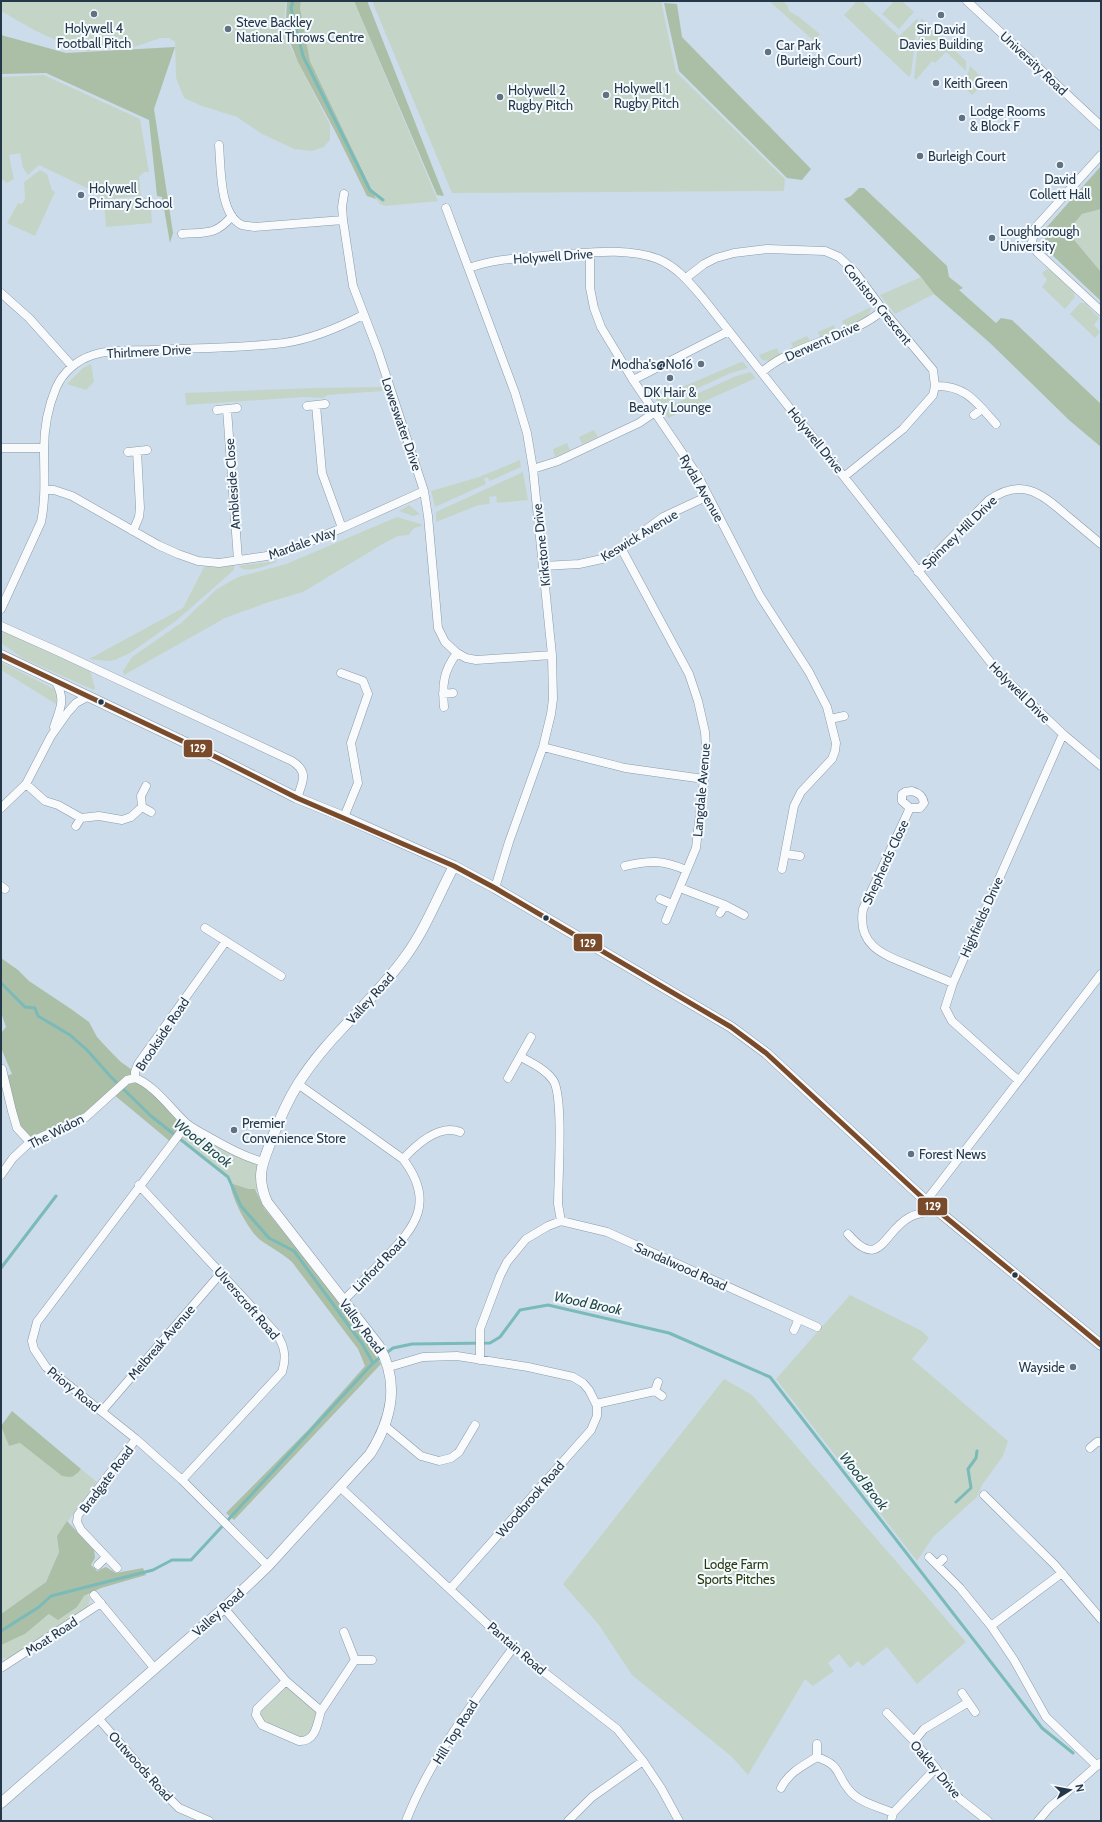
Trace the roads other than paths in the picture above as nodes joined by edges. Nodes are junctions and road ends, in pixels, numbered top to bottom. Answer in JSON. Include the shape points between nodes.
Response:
{"nodes":[{"id":1,"x":967,"y":1,"type":"edge"},
{"id":2,"x":1101,"y":126,"type":"edge"},
{"id":3,"x":217,"y":150,"type":"dead end"},
{"id":4,"x":1101,"y":155,"type":"edge"},
{"id":5,"x":344,"y":194,"type":"dead end"},
{"id":6,"x":446,"y":208,"type":"dead end"},
{"id":7,"x":232,"y":216,"type":"junction"},
{"id":8,"x":343,"y":220,"type":"junction"},
{"id":9,"x":182,"y":234,"type":"dead end"},
{"id":10,"x":590,"y":253,"type":"junction"},
{"id":11,"x":469,"y":268,"type":"junction"},
{"id":12,"x":686,"y":278,"type":"junction"},
{"id":13,"x":1,"y":294,"type":"edge"},
{"id":14,"x":882,"y":310,"type":"junction"},
{"id":15,"x":1101,"y":312,"type":"edge"},
{"id":16,"x":363,"y":316,"type":"junction"},
{"id":17,"x":729,"y":331,"type":"junction"},
{"id":18,"x":72,"y":366,"type":"junction"},
{"id":19,"x":762,"y":372,"type":"junction"},
{"id":20,"x":633,"y":380,"type":"junction"},
{"id":21,"x":936,"y":386,"type":"junction"},
{"id":22,"x":325,"y":404,"type":"dead end"},
{"id":23,"x":236,"y":408,"type":"dead end"},
{"id":24,"x":227,"y":409,"type":"junction"},
{"id":25,"x":982,"y":409,"type":"junction"},
{"id":26,"x":217,"y":410,"type":"dead end"},
{"id":27,"x":655,"y":412,"type":"junction"},
{"id":28,"x":974,"y":415,"type":"dead end"},
{"id":29,"x":996,"y":424,"type":"dead end"},
{"id":30,"x":1,"y":448,"type":"edge"},
{"id":31,"x":44,"y":448,"type":"junction"},
{"id":32,"x":147,"y":450,"type":"dead end"},
{"id":33,"x":137,"y":451,"type":"junction"},
{"id":34,"x":128,"y":452,"type":"dead end"},
{"id":35,"x":533,"y":469,"type":"junction"},
{"id":36,"x":845,"y":476,"type":"junction"},
{"id":37,"x":45,"y":490,"type":"junction"},
{"id":38,"x":424,"y":491,"type":"junction"},
{"id":39,"x":708,"y":496,"type":"junction"},
{"id":40,"x":342,"y":528,"type":"junction"},
{"id":41,"x":133,"y":531,"type":"junction"},
{"id":42,"x":1101,"y":544,"type":"edge"},
{"id":43,"x":621,"y":548,"type":"junction"},
{"id":44,"x":238,"y":560,"type":"junction"},
{"id":45,"x":543,"y":566,"type":"junction"},
{"id":46,"x":918,"y":572,"type":"junction"},
{"id":47,"x":1,"y":609,"type":"edge"},
{"id":48,"x":1,"y":626,"type":"edge"},
{"id":49,"x":457,"y":653,"type":"junction"},
{"id":50,"x":1,"y":655,"type":"edge"},
{"id":51,"x":552,"y":655,"type":"junction"},
{"id":52,"x":341,"y":673,"type":"dead end"},
{"id":53,"x":56,"y":682,"type":"junction"},
{"id":54,"x":453,"y":693,"type":"dead end"},
{"id":55,"x":443,"y":694,"type":"junction"},
{"id":56,"x":86,"y":697,"type":"junction"},
{"id":57,"x":444,"y":707,"type":"dead end"},
{"id":58,"x":844,"y":716,"type":"dead end"},
{"id":59,"x":830,"y":719,"type":"junction"},
{"id":60,"x":1062,"y":734,"type":"junction"},
{"id":61,"x":51,"y":736,"type":"junction"},
{"id":62,"x":543,"y":747,"type":"junction"},
{"id":63,"x":1101,"y":766,"type":"edge"},
{"id":64,"x":704,"y":779,"type":"junction"},
{"id":65,"x":26,"y":784,"type":"junction"},
{"id":66,"x":146,"y":786,"type":"dead end"},
{"id":67,"x":297,"y":798,"type":"junction"},
{"id":68,"x":142,"y":807,"type":"junction"},
{"id":69,"x":1,"y":808,"type":"edge"},
{"id":70,"x":910,"y":808,"type":"dead end"},
{"id":71,"x":151,"y":812,"type":"dead end"},
{"id":72,"x":344,"y":817,"type":"junction"},
{"id":73,"x":81,"y":818,"type":"junction"},
{"id":74,"x":76,"y":826,"type":"dead end"},
{"id":75,"x":786,"y":854,"type":"junction"},
{"id":76,"x":800,"y":856,"type":"dead end"},
{"id":77,"x":454,"y":866,"type":"junction"},
{"id":78,"x":625,"y":866,"type":"dead end"},
{"id":79,"x":782,"y":868,"type":"dead end"},
{"id":80,"x":686,"y":870,"type":"junction"},
{"id":81,"x":495,"y":888,"type":"junction"},
{"id":82,"x":680,"y":888,"type":"junction"},
{"id":83,"x":660,"y":899,"type":"dead end"},
{"id":84,"x":672,"y":904,"type":"junction"},
{"id":85,"x":725,"y":905,"type":"junction"},
{"id":86,"x":720,"y":913,"type":"dead end"},
{"id":87,"x":744,"y":915,"type":"dead end"},
{"id":88,"x":666,"y":920,"type":"dead end"},
{"id":89,"x":205,"y":928,"type":"dead end"},
{"id":90,"x":226,"y":942,"type":"junction"},
{"id":91,"x":1101,"y":974,"type":"edge"},
{"id":92,"x":280,"y":976,"type":"dead end"},
{"id":93,"x":952,"y":983,"type":"junction"},
{"id":94,"x":531,"y":1037,"type":"dead end"},
{"id":95,"x":521,"y":1057,"type":"junction"},
{"id":96,"x":7,"y":1073,"type":"dead end"},
{"id":97,"x":135,"y":1078,"type":"junction"},
{"id":98,"x":508,"y":1078,"type":"dead end"},
{"id":99,"x":1018,"y":1080,"type":"junction"},
{"id":100,"x":298,"y":1084,"type":"junction"},
{"id":101,"x":187,"y":1124,"type":"junction"},
{"id":102,"x":457,"y":1128,"type":"dead end"},
{"id":103,"x":30,"y":1142,"type":"junction"},
{"id":104,"x":403,"y":1159,"type":"junction"},
{"id":105,"x":263,"y":1162,"type":"junction"},
{"id":106,"x":1,"y":1175,"type":"edge"},
{"id":107,"x":140,"y":1185,"type":"junction"},
{"id":108,"x":926,"y":1201,"type":"junction"},
{"id":109,"x":937,"y":1210,"type":"junction"},
{"id":110,"x":561,"y":1222,"type":"junction"},
{"id":111,"x":848,"y":1234,"type":"dead end"},
{"id":112,"x":221,"y":1273,"type":"junction"},
{"id":113,"x":343,"y":1300,"type":"junction"},
{"id":114,"x":799,"y":1319,"type":"junction"},
{"id":115,"x":817,"y":1327,"type":"dead end"},
{"id":116,"x":794,"y":1330,"type":"dead end"},
{"id":117,"x":1101,"y":1345,"type":"edge"},
{"id":118,"x":480,"y":1360,"type":"junction"},
{"id":119,"x":388,"y":1363,"type":"junction"},
{"id":120,"x":658,"y":1382,"type":"dead end"},
{"id":121,"x":596,"y":1404,"type":"junction"},
{"id":122,"x":102,"y":1411,"type":"junction"},
{"id":123,"x":475,"y":1425,"type":"dead end"},
{"id":124,"x":385,"y":1426,"type":"junction"},
{"id":125,"x":136,"y":1439,"type":"junction"},
{"id":126,"x":1101,"y":1442,"type":"edge"},
{"id":127,"x":1090,"y":1448,"type":"dead end"},
{"id":128,"x":182,"y":1480,"type":"junction"},
{"id":129,"x":340,"y":1487,"type":"junction"},
{"id":130,"x":984,"y":1495,"type":"dead end"},
{"id":131,"x":998,"y":1496,"type":"dead end"},
{"id":132,"x":992,"y":1502,"type":"junction"},
{"id":133,"x":106,"y":1557,"type":"junction"},
{"id":134,"x":929,"y":1557,"type":"dead end"},
{"id":135,"x":98,"y":1565,"type":"dead end"},
{"id":136,"x":268,"y":1566,"type":"junction"},
{"id":137,"x":117,"y":1568,"type":"dead end"},
{"id":138,"x":1062,"y":1573,"type":"junction"},
{"id":139,"x":451,"y":1588,"type":"junction"},
{"id":140,"x":94,"y":1594,"type":"dead end"},
{"id":141,"x":101,"y":1603,"type":"junction"},
{"id":142,"x":224,"y":1608,"type":"junction"},
{"id":143,"x":1101,"y":1619,"type":"edge"},
{"id":144,"x":991,"y":1626,"type":"junction"},
{"id":145,"x":344,"y":1632,"type":"dead end"},
{"id":146,"x":513,"y":1648,"type":"junction"},
{"id":147,"x":355,"y":1660,"type":"junction"},
{"id":148,"x":372,"y":1660,"type":"dead end"},
{"id":149,"x":1,"y":1668,"type":"edge"},
{"id":150,"x":155,"y":1669,"type":"junction"},
{"id":151,"x":286,"y":1681,"type":"junction"},
{"id":152,"x":962,"y":1693,"type":"dead end"},
{"id":153,"x":967,"y":1703,"type":"junction"},
{"id":154,"x":321,"y":1711,"type":"junction"},
{"id":155,"x":975,"y":1712,"type":"dead end"},
{"id":156,"x":887,"y":1713,"type":"dead end"},
{"id":157,"x":98,"y":1718,"type":"junction"},
{"id":158,"x":914,"y":1741,"type":"junction"},
{"id":159,"x":817,"y":1744,"type":"dead end"},
{"id":160,"x":817,"y":1757,"type":"junction"},
{"id":161,"x":643,"y":1761,"type":"junction"},
{"id":162,"x":1099,"y":1764,"type":"edge"},
{"id":163,"x":936,"y":1768,"type":"junction"},
{"id":164,"x":781,"y":1788,"type":"dead end"},
{"id":165,"x":1,"y":1803,"type":"edge"},
{"id":166,"x":893,"y":1813,"type":"junction"},
{"id":167,"x":209,"y":1821,"type":"edge"},
{"id":168,"x":406,"y":1821,"type":"edge"},
{"id":169,"x":568,"y":1821,"type":"edge"},
{"id":170,"x":679,"y":1821,"type":"edge"},
{"id":171,"x":891,"y":1821,"type":"edge"},
{"id":172,"x":988,"y":1821,"type":"edge"},
{"id":173,"x":1038,"y":1821,"type":"edge"}],
"edges":[{"from":1,"to":2,"type":"street","name":"University Road"},
{"from":3,"to":7,"type":"street","via":[[223,195]]},
{"from":4,"to":15,"type":"street","via":[[1036,228],[1032,242],[1037,252]]},
{"from":5,"to":8,"type":"street","name":"Loweswater Drive"},
{"from":6,"to":11,"type":"street","name":"Kirkstone Drive"},
{"from":7,"to":8,"type":"street","via":[[242,225],[254,227]]},
{"from":7,"to":9,"type":"street","via":[[213,232]]},
{"from":8,"to":16,"type":"street","name":"Loweswater Drive","via":[[354,286]]},
{"from":10,"to":11,"type":"street","name":"Holywell Drive","via":[[506,259],[484,262]]},
{"from":10,"to":12,"type":"street","name":"Holywell Drive","via":[[646,255],[674,268]]},
{"from":10,"to":20,"type":"street","name":"Rydal Avenue","via":[[590,288],[594,308],[612,348]]},
{"from":11,"to":35,"type":"street","name":"Kirkstone Drive","via":[[515,393]]},
{"from":12,"to":14,"type":"street","name":"Coniston Crescent","via":[[704,264],[734,253],[767,249],[820,250],[838,257],[850,266]]},
{"from":12,"to":17,"type":"street","name":"Holywell Drive"},
{"from":13,"to":18,"type":"street","via":[[29,318]]},
{"from":14,"to":19,"type":"street","name":"Derwent Drive","via":[[868,321],[776,362]]},
{"from":14,"to":21,"type":"street","name":"Coniston Crescent","via":[[933,370]]},
{"from":16,"to":18,"type":"street","name":"Thirlmere Drive","via":[[304,339],[259,345],[117,351],[93,355]]},
{"from":16,"to":38,"type":"street","name":"Loweswater Drive","via":[[378,351]]},
{"from":17,"to":19,"type":"street","name":"Holywell Drive"},
{"from":17,"to":20,"type":"street"},
{"from":18,"to":31,"type":"street","name":"Thirlmere Drive","via":[[62,376],[52,398],[46,420]]},
{"from":19,"to":36,"type":"street","name":"Holywell Drive"},
{"from":20,"to":27,"type":"street","name":"Rydal Avenue"},
{"from":21,"to":25,"type":"street","via":[[963,391]]},
{"from":21,"to":36,"type":"street","via":[[933,395],[903,429]]},
{"from":22,"to":40,"type":"street","via":[[311,406],[322,473]]},
{"from":23,"to":24,"type":"street"},
{"from":24,"to":26,"type":"street"},
{"from":24,"to":44,"type":"street","name":"Ambleside Close"},
{"from":25,"to":28,"type":"street"},
{"from":25,"to":29,"type":"street"},
{"from":27,"to":35,"type":"street","via":[[640,423],[550,464]]},
{"from":27,"to":39,"type":"street","name":"Rydal Avenue","via":[[698,476]]},
{"from":30,"to":31,"type":"street"},
{"from":31,"to":37,"type":"street","name":"Thirlmere Drive"},
{"from":32,"to":33,"type":"street"},
{"from":33,"to":34,"type":"street"},
{"from":33,"to":41,"type":"street","via":[[140,508]]},
{"from":35,"to":45,"type":"street","name":"Kirkstone Drive"},
{"from":36,"to":46,"type":"street","name":"Holywell Drive"},
{"from":37,"to":41,"type":"street","name":"Mardale Way","via":[[72,496]]},
{"from":37,"to":47,"type":"street","name":"Thirlmere Drive","via":[[42,522]]},
{"from":38,"to":40,"type":"street","name":"Mardale Way"},
{"from":38,"to":49,"type":"street","name":"Loweswater Drive","via":[[437,623],[445,642]]},
{"from":39,"to":43,"type":"street","name":"Keswick Avenue","via":[[663,517]]},
{"from":39,"to":59,"type":"street","name":"Rydal Avenue","via":[[760,596],[823,696]]},
{"from":40,"to":44,"type":"street","name":"Mardale Way","via":[[286,552]]},
{"from":41,"to":44,"type":"street","name":"Mardale Way","via":[[158,545],[198,561],[219,563]]},
{"from":42,"to":46,"type":"street","name":"Spinney Hill Drive","via":[[1046,498],[1028,489],[1009,489],[989,500]]},
{"from":43,"to":45,"type":"street","name":"Keswick Avenue","via":[[602,559]]},
{"from":43,"to":64,"type":"street","name":"Langdale Avenue","via":[[688,674],[698,701],[705,732]]},
{"from":45,"to":51,"type":"street","name":"Kirkstone Drive"},
{"from":46,"to":60,"type":"street","name":"Holywell Drive","via":[[999,673]]},
{"from":48,"to":67,"type":"street","via":[[58,650],[292,761],[303,772],[303,782]]},
{"from":49,"to":51,"type":"street","name":"Loweswater Drive","via":[[466,658],[485,661]]},
{"from":49,"to":55,"type":"street","via":[[444,675]]},
{"from":50,"to":53,"type":"street"},
{"from":51,"to":62,"type":"street","name":"Kirkstone Drive","via":[[553,699]]},
{"from":52,"to":72,"type":"street","via":[[363,682],[368,694],[351,743],[358,783]]},
{"from":53,"to":56,"type":"street"},
{"from":53,"to":61,"type":"street","via":[[62,693],[62,701]]},
{"from":54,"to":55,"type":"street"},
{"from":55,"to":57,"type":"street"},
{"from":56,"to":61,"type":"street","via":[[76,703]]},
{"from":56,"to":67,"type":"street"},
{"from":58,"to":59,"type":"street"},
{"from":59,"to":75,"type":"street","name":"Rydal Avenue","via":[[836,743],[835,751],[832,759],[801,792],[794,806]]},
{"from":60,"to":63,"type":"street","name":"Holywell Drive"},
{"from":60,"to":93,"type":"street","name":"Highfields Drive"},
{"from":61,"to":65,"type":"street"},
{"from":62,"to":64,"type":"street","via":[[625,768]]},
{"from":62,"to":81,"type":"street","name":"Kirkstone Drive"},
{"from":64,"to":80,"type":"street","name":"Langdale Avenue","via":[[696,848]]},
{"from":65,"to":69,"type":"street"},
{"from":65,"to":73,"type":"street","via":[[45,801]]},
{"from":66,"to":68,"type":"street","via":[[141,796]]},
{"from":67,"to":72,"type":"street"},
{"from":68,"to":71,"type":"street"},
{"from":68,"to":73,"type":"street","via":[[131,817],[122,820],[99,816]]},
{"from":70,"to":93,"type":"street","name":"Shepherds Close","via":[[863,909],[863,931],[882,954]]},
{"from":72,"to":77,"type":"street"},
{"from":73,"to":74,"type":"street"},
{"from":75,"to":76,"type":"street"},
{"from":75,"to":79,"type":"street","name":"Rydal Avenue"},
{"from":77,"to":81,"type":"street"},
{"from":77,"to":100,"type":"street","name":"Valley Road","via":[[406,956]]},
{"from":78,"to":80,"type":"street","via":[[656,861],[671,863]]},
{"from":80,"to":82,"type":"street","name":"Langdale Avenue"},
{"from":81,"to":108,"type":"street","via":[[731,1027],[766,1053]]},
{"from":82,"to":84,"type":"street","name":"Langdale Avenue"},
{"from":82,"to":85,"type":"street"},
{"from":83,"to":84,"type":"street"},
{"from":84,"to":88,"type":"street","name":"Langdale Avenue"},
{"from":85,"to":86,"type":"street"},
{"from":85,"to":87,"type":"street"},
{"from":89,"to":90,"type":"street"},
{"from":90,"to":92,"type":"street"},
{"from":90,"to":97,"type":"street","name":"Brookside Road","via":[[138,1064]]},
{"from":91,"to":99,"type":"street"},
{"from":93,"to":99,"type":"street","name":"Highfields Drive","via":[[945,1008],[952,1021]]},
{"from":94,"to":95,"type":"street"},
{"from":95,"to":98,"type":"street"},
{"from":95,"to":110,"type":"street","via":[[538,1066],[554,1080],[559,1099],[558,1204]]},
{"from":96,"to":103,"type":"street","via":[[17,1128]]},
{"from":97,"to":101,"type":"street","name":"Brookside Road","via":[[151,1088]]},
{"from":97,"to":103,"type":"street","name":"The Widon","via":[[128,1080],[86,1117]]},
{"from":99,"to":108,"type":"street"},
{"from":100,"to":104,"type":"street","name":"Linford Road"},
{"from":100,"to":105,"type":"street","name":"Valley Road"},
{"from":101,"to":105,"type":"street","name":"Brookside Road","via":[[236,1152]]},
{"from":101,"to":107,"type":"street","name":"Priory Road"},
{"from":102,"to":104,"type":"street","via":[[427,1138]]},
{"from":103,"to":106,"type":"street","name":"The Widon","via":[[13,1158]]},
{"from":104,"to":113,"type":"street","name":"Linford Road","via":[[411,1170],[419,1191],[419,1209],[414,1223],[404,1239]]},
{"from":105,"to":113,"type":"street","name":"Valley Road","via":[[260,1178],[267,1202]]},
{"from":107,"to":112,"type":"street","name":"Ulverscroft Road"},
{"from":107,"to":122,"type":"street","name":"Priory Road","via":[[37,1322],[32,1341],[34,1349],[46,1367]]},
{"from":108,"to":109,"type":"street"},
{"from":109,"to":111,"type":"street","via":[[910,1217],[877,1249],[862,1248]]},
{"from":109,"to":117,"type":"street"},
{"from":110,"to":114,"type":"street","name":"Sandalwood Road","via":[[607,1232]]},
{"from":110,"to":118,"type":"street","via":[[531,1236],[507,1262],[484,1316],[479,1339]]},
{"from":112,"to":122,"type":"street","name":"Melbreak Avenue"},
{"from":112,"to":128,"type":"street","name":"Ulverscroft Road","via":[[281,1341],[286,1361],[282,1372]]},
{"from":113,"to":119,"type":"street","name":"Valley Road","via":[[379,1346]]},
{"from":114,"to":115,"type":"street","name":"Sandalwood Road"},
{"from":114,"to":116,"type":"street"},
{"from":118,"to":119,"type":"street","via":[[441,1356]]},
{"from":118,"to":121,"type":"street","via":[[573,1377],[590,1390]]},
{"from":119,"to":124,"type":"street","name":"Valley Road","via":[[391,1389],[390,1409]]},
{"from":120,"to":121,"type":"street","via":[[658,1393]]},
{"from":121,"to":139,"type":"street","name":"Woodbrook Road","via":[[597,1416],[591,1430]]},
{"from":122,"to":125,"type":"street","name":"Priory Road"},
{"from":123,"to":124,"type":"street","via":[[459,1452],[451,1458],[438,1461],[421,1456]]},
{"from":124,"to":129,"type":"street","name":"Valley Road","via":[[370,1454]]},
{"from":125,"to":128,"type":"street","name":"Priory Road"},
{"from":125,"to":133,"type":"street","name":"Bradgate Road","via":[[78,1515],[77,1522],[81,1530]]},
{"from":126,"to":127,"type":"street"},
{"from":128,"to":136,"type":"street","name":"Priory Road"},
{"from":129,"to":136,"type":"street","name":"Valley Road"},
{"from":129,"to":139,"type":"street","name":"Pantain Road"},
{"from":130,"to":132,"type":"street"},
{"from":131,"to":132,"type":"street"},
{"from":132,"to":138,"type":"street"},
{"from":133,"to":135,"type":"street"},
{"from":133,"to":137,"type":"street","name":"Bradgate Road"},
{"from":134,"to":144,"type":"street","via":[[940,1562]]},
{"from":136,"to":142,"type":"street","name":"Valley Road"},
{"from":138,"to":143,"type":"street"},
{"from":138,"to":144,"type":"street"},
{"from":139,"to":146,"type":"street","name":"Pantain Road"},
{"from":140,"to":141,"type":"street"},
{"from":141,"to":149,"type":"street","name":"Moat Road"},
{"from":141,"to":150,"type":"street"},
{"from":142,"to":150,"type":"street","name":"Valley Road"},
{"from":142,"to":151,"type":"street"},
{"from":144,"to":162,"type":"street","via":[[1014,1660],[1046,1717]]},
{"from":145,"to":147,"type":"street"},
{"from":146,"to":161,"type":"street","name":"Pantain Road","via":[[617,1729]]},
{"from":146,"to":168,"type":"street","name":"Hill Top Road","via":[[459,1723]]},
{"from":147,"to":148,"type":"street"},
{"from":147,"to":154,"type":"street"},
{"from":150,"to":157,"type":"street","name":"Valley Road"},
{"from":151,"to":154,"type":"street"},
{"from":151,"to":154,"type":"street","via":[[256,1709],[256,1715],[262,1725],[303,1742],[315,1733]]},
{"from":152,"to":153,"type":"street"},
{"from":153,"to":155,"type":"street"},
{"from":153,"to":158,"type":"street","via":[[924,1729]]},
{"from":156,"to":158,"type":"street","name":"Oakley Drive"},
{"from":157,"to":165,"type":"street","name":"Valley Road"},
{"from":157,"to":167,"type":"street","name":"Outwoods Road","via":[[179,1808]]},
{"from":158,"to":163,"type":"street","name":"Oakley Drive"},
{"from":159,"to":160,"type":"street"},
{"from":160,"to":164,"type":"street","via":[[784,1781]]},
{"from":160,"to":166,"type":"street","via":[[828,1761],[837,1770],[849,1790],[860,1799]]},
{"from":161,"to":169,"type":"street","via":[[592,1797]]},
{"from":161,"to":170,"type":"street","name":"Pantain Road"},
{"from":162,"to":173,"type":"street"},
{"from":163,"to":166,"type":"street"},
{"from":163,"to":172,"type":"street","name":"Oakley Drive","via":[[949,1788]]},
{"from":166,"to":171,"type":"street"}]}
